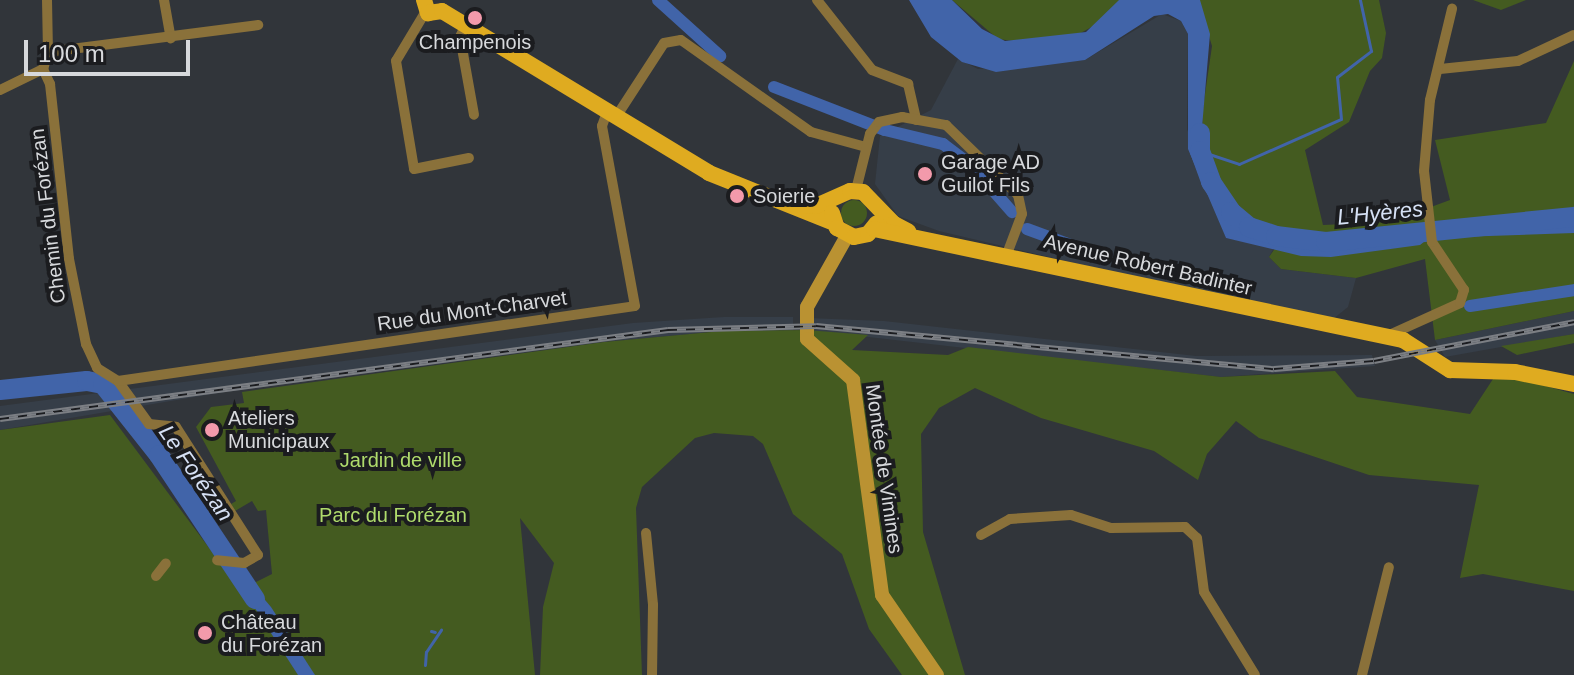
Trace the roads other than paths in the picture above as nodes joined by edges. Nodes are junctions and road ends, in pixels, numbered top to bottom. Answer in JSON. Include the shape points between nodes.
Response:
{"nodes":[{"id":1,"x":47,"y":0,"type":"edge"},
{"id":2,"x":164,"y":0,"type":"edge"},
{"id":3,"x":817,"y":0,"type":"edge"},
{"id":4,"x":434,"y":5,"type":"edge"},
{"id":5,"x":1452,"y":9,"type":"dead end"},
{"id":6,"x":258,"y":25,"type":"dead end"},
{"id":7,"x":466,"y":25,"type":"junction"},
{"id":8,"x":1574,"y":35,"type":"edge"},
{"id":9,"x":171,"y":38,"type":"junction"},
{"id":10,"x":48,"y":52,"type":"junction"},
{"id":11,"x":43,"y":69,"type":"junction"},
{"id":12,"x":1440,"y":69,"type":"junction"},
{"id":13,"x":0,"y":90,"type":"edge"},
{"id":14,"x":611,"y":114,"type":"junction"},
{"id":15,"x":474,"y":115,"type":"dead end"},
{"id":16,"x":916,"y":120,"type":"junction"},
{"id":17,"x":866,"y":147,"type":"junction"},
{"id":18,"x":469,"y":158,"type":"dead end"},
{"id":19,"x":856,"y":190,"type":"junction"},
{"id":20,"x":839,"y":198,"type":"junction"},
{"id":21,"x":785,"y":205,"type":"junction"},
{"id":22,"x":878,"y":206,"type":"junction"},
{"id":23,"x":834,"y":223,"type":"junction"},
{"id":24,"x":874,"y":229,"type":"junction"},
{"id":25,"x":917,"y":235,"type":"junction"},
{"id":26,"x":847,"y":236,"type":"junction"},
{"id":27,"x":1007,"y":254,"type":"junction"},
{"id":28,"x":1378,"y":335,"type":"junction"},
{"id":29,"x":118,"y":381,"type":"junction"},
{"id":30,"x":1574,"y":384,"type":"edge"},
{"id":31,"x":646,"y":533,"type":"dead end"},
{"id":32,"x":981,"y":535,"type":"dead end"},
{"id":33,"x":217,"y":560,"type":"dead end"},
{"id":34,"x":166,"y":563,"type":"dead end"},
{"id":35,"x":1389,"y":567,"type":"dead end"},
{"id":36,"x":156,"y":576,"type":"dead end"},
{"id":37,"x":652,"y":675,"type":"edge"},
{"id":38,"x":937,"y":675,"type":"edge"},
{"id":39,"x":1255,"y":675,"type":"edge"},
{"id":40,"x":1362,"y":675,"type":"edge"}],
"edges":[{"from":1,"to":10,"type":"street"},
{"from":2,"to":9,"type":"street"},
{"from":3,"to":16,"type":"street","via":[[872,70],[908,84]]},
{"from":4,"to":7,"type":"main road"},
{"from":4,"to":18,"type":"street","via":[[396,61],[414,169]]},
{"from":5,"to":12,"type":"street"},
{"from":6,"to":9,"type":"street"},
{"from":7,"to":14,"type":"main road"},
{"from":7,"to":15,"type":"street","via":[[460,37]]},
{"from":8,"to":12,"type":"street","via":[[1518,61]]},
{"from":9,"to":10,"type":"street"},
{"from":10,"to":11,"type":"street"},
{"from":11,"to":13,"type":"street"},
{"from":11,"to":29,"type":"street","name":"Chemin du Forézan","via":[[50,84],[77,309],[93,362]]},
{"from":12,"to":28,"type":"street","via":[[1426,131],[1430,226],[1432,242],[1464,290],[1460,303]]},
{"from":14,"to":17,"type":"street","via":[[664,43],[681,40],[811,132]]},
{"from":14,"to":21,"type":"main road","via":[[728,183]]},
{"from":14,"to":29,"type":"street","name":"Rue du Mont-Charvet","via":[[602,126],[635,306]]},
{"from":16,"to":17,"type":"street","via":[[891,118],[873,129]]},
{"from":16,"to":27,"type":"street","via":[[946,125],[1018,195],[1022,214]]},
{"from":17,"to":19,"type":"street"},
{"from":19,"to":20,"type":"main road"},
{"from":19,"to":22,"type":"main road","via":[[870,195]]},
{"from":20,"to":21,"type":"main road","via":[[816,206]]},
{"from":20,"to":23,"type":"main road"},
{"from":21,"to":23,"type":"main road"},
{"from":22,"to":24,"type":"main road"},
{"from":22,"to":25,"type":"main road","via":[[894,224]]},
{"from":23,"to":26,"type":"main road"},
{"from":24,"to":25,"type":"main road","name":"Avenue Robert Badinter"},
{"from":24,"to":26,"type":"main road","via":[[861,237]]},
{"from":25,"to":27,"type":"main road","name":"Avenue Robert Badinter"},
{"from":26,"to":38,"type":"street","name":"Montée de Vimines","via":[[807,307],[807,339],[853,380],[882,595]]},
{"from":27,"to":28,"type":"main road","name":"Avenue Robert Badinter"},
{"from":28,"to":30,"type":"main road","name":"Avenue Robert Badinter","via":[[1403,340],[1450,370],[1508,372]]},
{"from":29,"to":33,"type":"street","name":"Chemin du Forézan","via":[[149,424],[176,427],[258,555],[244,563]]},
{"from":31,"to":37,"type":"street"},
{"from":32,"to":39,"type":"street","via":[[1010,519],[1071,515],[1111,528],[1171,524],[1190,529],[1197,538],[1204,592]]},
{"from":34,"to":36,"type":"street"},
{"from":35,"to":40,"type":"street"}]}
